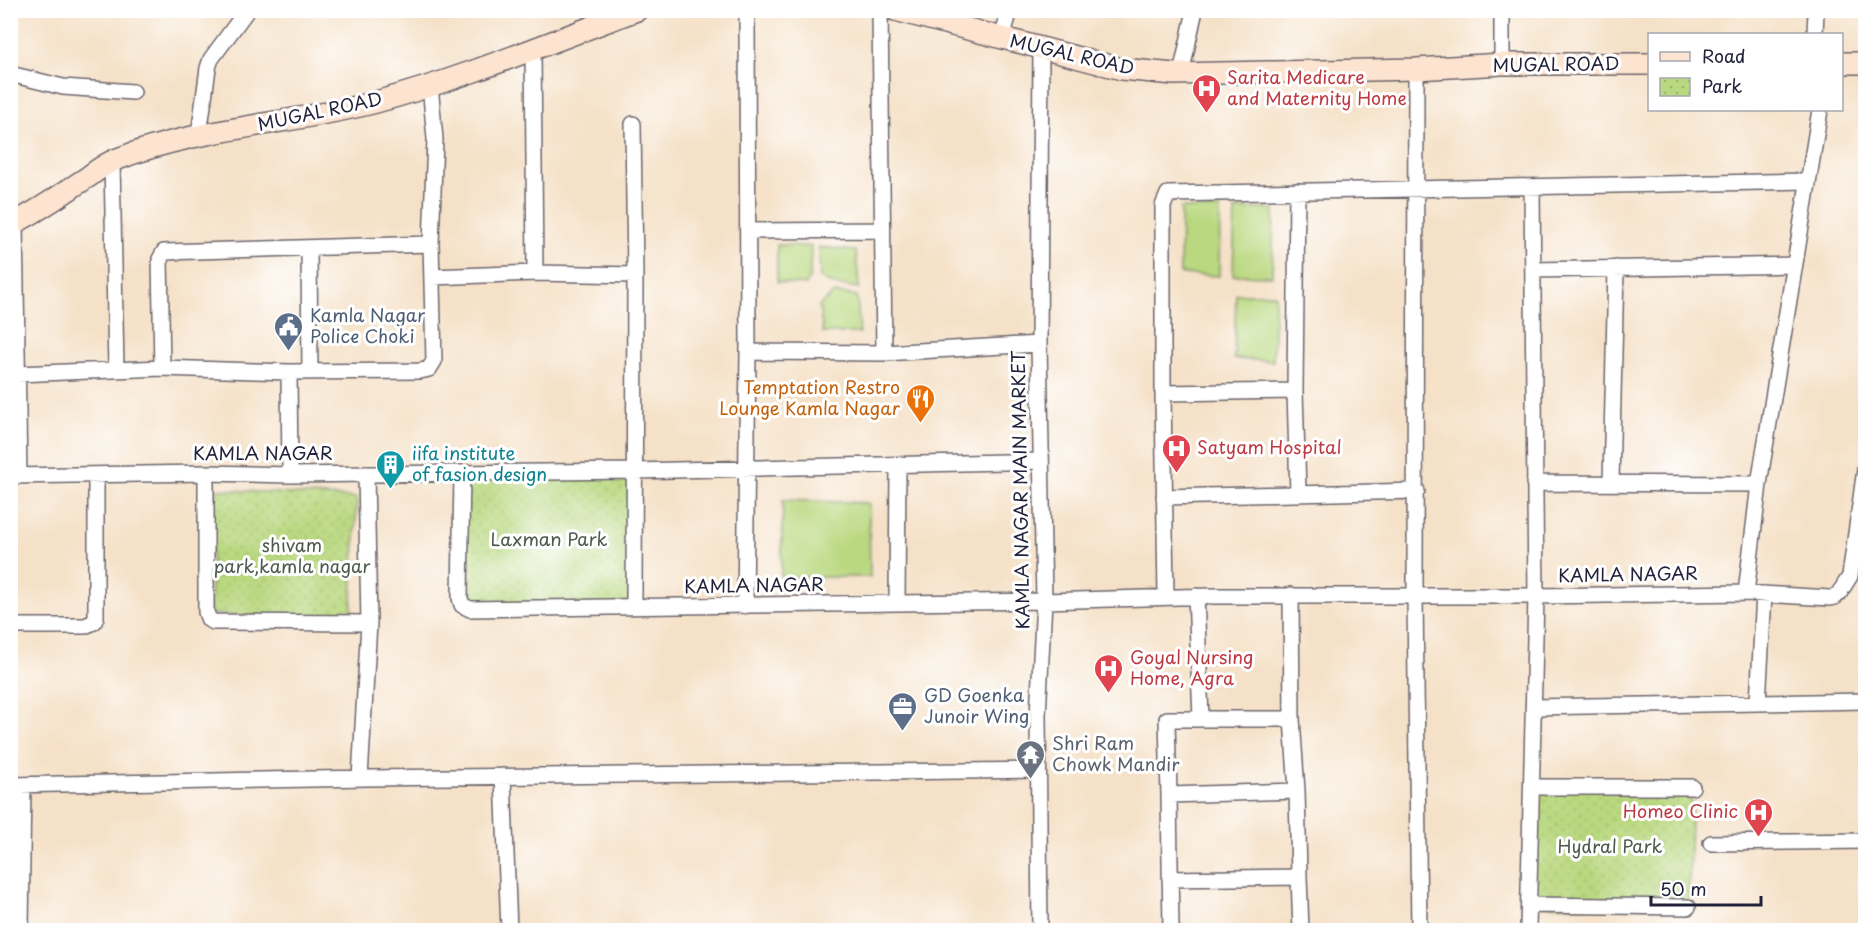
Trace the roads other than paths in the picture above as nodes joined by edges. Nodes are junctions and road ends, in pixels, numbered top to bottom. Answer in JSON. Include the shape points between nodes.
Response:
{"nodes":[{"id":1,"x":247,"y":10,"type":"edge"},
{"id":2,"x":637,"y":10,"type":"edge"},
{"id":3,"x":747,"y":10,"type":"edge"},
{"id":4,"x":880,"y":10,"type":"edge"},
{"id":5,"x":895,"y":10,"type":"edge"},
{"id":6,"x":1010,"y":10,"type":"edge"},
{"id":7,"x":1195,"y":10,"type":"edge"},
{"id":8,"x":1502,"y":10,"type":"edge"},
{"id":9,"x":1816,"y":10,"type":"edge"},
{"id":10,"x":1815,"y":33,"type":"edge"},
{"id":11,"x":1002,"y":39,"type":"junction"},
{"id":12,"x":533,"y":48,"type":"junction"},
{"id":13,"x":1041,"y":49,"type":"junction"},
{"id":14,"x":1843,"y":63,"type":"edge"},
{"id":15,"x":1866,"y":63,"type":"edge"},
{"id":16,"x":1502,"y":64,"type":"junction"},
{"id":17,"x":1648,"y":64,"type":"edge"},
{"id":18,"x":1416,"y":69,"type":"junction"},
{"id":19,"x":10,"y":74,"type":"edge"},
{"id":20,"x":1181,"y":74,"type":"junction"},
{"id":21,"x":430,"y":86,"type":"junction"},
{"id":22,"x":133,"y":92,"type":"dead end"},
{"id":23,"x":1820,"y":111,"type":"edge"},
{"id":24,"x":633,"y":124,"type":"dead end"},
{"id":25,"x":199,"y":135,"type":"junction"},
{"id":26,"x":112,"y":161,"type":"junction"},
{"id":27,"x":1808,"y":181,"type":"junction"},
{"id":28,"x":1532,"y":188,"type":"junction"},
{"id":29,"x":1416,"y":190,"type":"junction"},
{"id":30,"x":1297,"y":191,"type":"junction"},
{"id":31,"x":13,"y":224,"type":"edge"},
{"id":32,"x":882,"y":230,"type":"junction"},
{"id":33,"x":748,"y":231,"type":"junction"},
{"id":34,"x":431,"y":244,"type":"junction"},
{"id":35,"x":309,"y":249,"type":"junction"},
{"id":36,"x":1794,"y":265,"type":"junction"},
{"id":37,"x":1616,"y":268,"type":"junction"},
{"id":38,"x":1533,"y":270,"type":"junction"},
{"id":39,"x":535,"y":273,"type":"junction"},
{"id":40,"x":635,"y":275,"type":"junction"},
{"id":41,"x":432,"y":277,"type":"junction"},
{"id":42,"x":1039,"y":344,"type":"junction"},
{"id":43,"x":748,"y":352,"type":"junction"},
{"id":44,"x":884,"y":353,"type":"junction"},
{"id":45,"x":162,"y":368,"type":"junction"},
{"id":46,"x":116,"y":370,"type":"junction"},
{"id":47,"x":289,"y":372,"type":"junction"},
{"id":48,"x":310,"y":372,"type":"junction"},
{"id":49,"x":17,"y":374,"type":"junction"},
{"id":50,"x":1295,"y":391,"type":"junction"},
{"id":51,"x":1163,"y":393,"type":"junction"},
{"id":52,"x":1041,"y":461,"type":"junction"},
{"id":53,"x":1866,"y":462,"type":"edge"},
{"id":54,"x":898,"y":465,"type":"junction"},
{"id":55,"x":745,"y":468,"type":"junction"},
{"id":56,"x":634,"y":471,"type":"junction"},
{"id":57,"x":206,"y":473,"type":"junction"},
{"id":58,"x":366,"y":474,"type":"junction"},
{"id":59,"x":462,"y":474,"type":"junction"},
{"id":60,"x":96,"y":475,"type":"junction"},
{"id":61,"x":290,"y":475,"type":"junction"},
{"id":62,"x":15,"y":476,"type":"edge"},
{"id":63,"x":1533,"y":483,"type":"junction"},
{"id":64,"x":1611,"y":483,"type":"junction"},
{"id":65,"x":1759,"y":484,"type":"junction"},
{"id":66,"x":1417,"y":491,"type":"junction"},
{"id":67,"x":1298,"y":493,"type":"junction"},
{"id":68,"x":1164,"y":497,"type":"junction"},
{"id":69,"x":1858,"y":577,"type":"edge"},
{"id":70,"x":1746,"y":593,"type":"junction"},
{"id":71,"x":1764,"y":594,"type":"junction"},
{"id":72,"x":1291,"y":595,"type":"junction"},
{"id":73,"x":1196,"y":596,"type":"junction"},
{"id":74,"x":1536,"y":596,"type":"junction"},
{"id":75,"x":1166,"y":597,"type":"junction"},
{"id":76,"x":1415,"y":597,"type":"junction"},
{"id":77,"x":1044,"y":601,"type":"junction"},
{"id":78,"x":897,"y":603,"type":"junction"},
{"id":79,"x":746,"y":606,"type":"junction"},
{"id":80,"x":634,"y":607,"type":"junction"},
{"id":81,"x":369,"y":623,"type":"junction"},
{"id":82,"x":10,"y":626,"type":"edge"},
{"id":83,"x":1866,"y":701,"type":"edge"},
{"id":84,"x":1758,"y":703,"type":"junction"},
{"id":85,"x":1533,"y":707,"type":"junction"},
{"id":86,"x":1201,"y":718,"type":"junction"},
{"id":87,"x":1292,"y":719,"type":"junction"},
{"id":88,"x":1038,"y":770,"type":"junction"},
{"id":89,"x":503,"y":776,"type":"junction"},
{"id":90,"x":360,"y":778,"type":"junction"},
{"id":91,"x":17,"y":785,"type":"edge"},
{"id":92,"x":1532,"y":787,"type":"junction"},
{"id":93,"x":1692,"y":787,"type":"dead end"},
{"id":94,"x":1297,"y":791,"type":"junction"},
{"id":95,"x":1169,"y":795,"type":"junction"},
{"id":96,"x":1866,"y":842,"type":"edge"},
{"id":97,"x":1711,"y":843,"type":"dead end"},
{"id":98,"x":1299,"y":877,"type":"junction"},
{"id":99,"x":1171,"y":879,"type":"junction"},
{"id":100,"x":1529,"y":905,"type":"junction"},
{"id":101,"x":1688,"y":907,"type":"dead end"},
{"id":102,"x":21,"y":930,"type":"edge"},
{"id":103,"x":509,"y":930,"type":"edge"},
{"id":104,"x":1040,"y":930,"type":"edge"},
{"id":105,"x":1171,"y":930,"type":"edge"},
{"id":106,"x":1301,"y":930,"type":"edge"},
{"id":107,"x":1419,"y":930,"type":"edge"},
{"id":108,"x":1528,"y":930,"type":"edge"}],
"edges":[{"from":1,"to":25,"type":"street","via":[[211,59]]},
{"from":2,"to":12,"type":"street","name":"MUGAL ROAD"},
{"from":3,"to":33,"type":"street"},
{"from":4,"to":32,"type":"street"},
{"from":5,"to":11,"type":"street","name":"MUGAL ROAD"},
{"from":6,"to":11,"type":"street"},
{"from":7,"to":20,"type":"street"},
{"from":8,"to":16,"type":"street"},
{"from":9,"to":10,"type":"street"},
{"from":11,"to":13,"type":"street","name":"MUGAL ROAD"},
{"from":12,"to":21,"type":"street","name":"MUGAL ROAD"},
{"from":12,"to":39,"type":"street"},
{"from":13,"to":20,"type":"street","name":"MUGAL ROAD","via":[[1122,69]]},
{"from":13,"to":42,"type":"street","name":"KAMLA NAGAR MAIN MARKET"},
{"from":14,"to":15,"type":"street"},
{"from":16,"to":17,"type":"street","name":"MUGAL ROAD"},
{"from":16,"to":18,"type":"street","name":"MUGAL ROAD"},
{"from":18,"to":20,"type":"street","name":"MUGAL ROAD"},
{"from":18,"to":29,"type":"street"},
{"from":19,"to":22,"type":"street","via":[[63,87]]},
{"from":21,"to":25,"type":"street","name":"MUGAL ROAD","via":[[302,119]]},
{"from":21,"to":34,"type":"street","via":[[435,139]]},
{"from":23,"to":27,"type":"street"},
{"from":24,"to":40,"type":"street"},
{"from":25,"to":26,"type":"street","name":"MUGAL ROAD"},
{"from":26,"to":31,"type":"street","name":"MUGAL ROAD"},
{"from":26,"to":46,"type":"street"},
{"from":27,"to":28,"type":"street"},
{"from":27,"to":36,"type":"street"},
{"from":28,"to":29,"type":"street"},
{"from":28,"to":38,"type":"street"},
{"from":29,"to":30,"type":"street"},
{"from":29,"to":66,"type":"street"},
{"from":30,"to":50,"type":"street"},
{"from":30,"to":51,"type":"street","via":[[1172,192],[1166,196]]},
{"from":31,"to":49,"type":"street"},
{"from":32,"to":33,"type":"street"},
{"from":32,"to":44,"type":"street"},
{"from":33,"to":43,"type":"street"},
{"from":34,"to":35,"type":"street"},
{"from":34,"to":41,"type":"street"},
{"from":35,"to":45,"type":"street","via":[[162,253]]},
{"from":35,"to":48,"type":"street"},
{"from":36,"to":37,"type":"street"},
{"from":36,"to":65,"type":"street"},
{"from":37,"to":38,"type":"street"},
{"from":37,"to":64,"type":"street"},
{"from":38,"to":63,"type":"street"},
{"from":39,"to":40,"type":"street"},
{"from":39,"to":41,"type":"street"},
{"from":40,"to":56,"type":"street"},
{"from":41,"to":48,"type":"street","via":[[434,361],[429,369]]},
{"from":42,"to":44,"type":"street"},
{"from":42,"to":52,"type":"street","name":"KAMLA NAGAR MAIN MARKET"},
{"from":43,"to":44,"type":"street"},
{"from":43,"to":55,"type":"street"},
{"from":45,"to":46,"type":"street"},
{"from":45,"to":47,"type":"street"},
{"from":46,"to":49,"type":"street"},
{"from":47,"to":48,"type":"street"},
{"from":47,"to":61,"type":"street"},
{"from":49,"to":62,"type":"street"},
{"from":50,"to":51,"type":"street"},
{"from":50,"to":67,"type":"street"},
{"from":51,"to":68,"type":"street"},
{"from":52,"to":54,"type":"street","name":"KAMLA NAGAR"},
{"from":52,"to":77,"type":"street","name":"KAMLA NAGAR MAIN MARKET"},
{"from":53,"to":69,"type":"street"},
{"from":54,"to":55,"type":"street","name":"KAMLA NAGAR"},
{"from":54,"to":78,"type":"street"},
{"from":55,"to":56,"type":"street","name":"KAMLA NAGAR"},
{"from":55,"to":79,"type":"street"},
{"from":56,"to":59,"type":"street","name":"KAMLA NAGAR"},
{"from":56,"to":80,"type":"street"},
{"from":57,"to":60,"type":"street","name":"KAMLA NAGAR"},
{"from":57,"to":61,"type":"street","name":"KAMLA NAGAR"},
{"from":57,"to":81,"type":"street","via":[[206,612],[212,622]]},
{"from":58,"to":59,"type":"street","name":"KAMLA NAGAR"},
{"from":58,"to":61,"type":"street","name":"KAMLA NAGAR"},
{"from":58,"to":81,"type":"street"},
{"from":59,"to":80,"type":"street","name":"KAMLA NAGAR","via":[[460,598],[465,608]]},
{"from":60,"to":62,"type":"street","name":"KAMLA NAGAR"},
{"from":60,"to":82,"type":"street","via":[[94,622],[85,626]]},
{"from":63,"to":64,"type":"street"},
{"from":63,"to":74,"type":"street"},
{"from":64,"to":65,"type":"street"},
{"from":65,"to":70,"type":"street"},
{"from":66,"to":67,"type":"street"},
{"from":66,"to":76,"type":"street"},
{"from":67,"to":68,"type":"street"},
{"from":68,"to":75,"type":"street"},
{"from":69,"to":71,"type":"street","name":"KAMLA NAGAR","via":[[1830,598]]},
{"from":70,"to":71,"type":"street","name":"KAMLA NAGAR"},
{"from":70,"to":74,"type":"street","name":"KAMLA NAGAR"},
{"from":71,"to":84,"type":"street"},
{"from":72,"to":73,"type":"street","name":"KAMLA NAGAR"},
{"from":72,"to":76,"type":"street","name":"KAMLA NAGAR"},
{"from":72,"to":87,"type":"street"},
{"from":73,"to":75,"type":"street","name":"KAMLA NAGAR"},
{"from":73,"to":86,"type":"street"},
{"from":74,"to":76,"type":"street","name":"KAMLA NAGAR"},
{"from":74,"to":85,"type":"street"},
{"from":75,"to":77,"type":"street","name":"KAMLA NAGAR"},
{"from":76,"to":107,"type":"street"},
{"from":77,"to":78,"type":"street","name":"KAMLA NAGAR"},
{"from":77,"to":88,"type":"street","name":"KAMLA NAGAR MAIN MARKET"},
{"from":78,"to":79,"type":"street","name":"KAMLA NAGAR"},
{"from":79,"to":80,"type":"street","name":"KAMLA NAGAR"},
{"from":81,"to":90,"type":"street"},
{"from":83,"to":84,"type":"street"},
{"from":84,"to":85,"type":"street"},
{"from":85,"to":92,"type":"street"},
{"from":86,"to":87,"type":"street"},
{"from":86,"to":95,"type":"street","via":[[1167,718]]},
{"from":87,"to":94,"type":"street"},
{"from":88,"to":89,"type":"street"},
{"from":88,"to":104,"type":"street","name":"KAMLA NAGAR MAIN MARKET"},
{"from":89,"to":90,"type":"street"},
{"from":89,"to":103,"type":"street"},
{"from":90,"to":91,"type":"street"},
{"from":91,"to":102,"type":"street"},
{"from":92,"to":93,"type":"street"},
{"from":92,"to":100,"type":"street"},
{"from":94,"to":95,"type":"street"},
{"from":94,"to":98,"type":"street"},
{"from":95,"to":99,"type":"street"},
{"from":96,"to":97,"type":"street"},
{"from":98,"to":99,"type":"street"},
{"from":98,"to":106,"type":"street"},
{"from":99,"to":105,"type":"street"},
{"from":100,"to":101,"type":"street"},
{"from":100,"to":108,"type":"street"}]}
